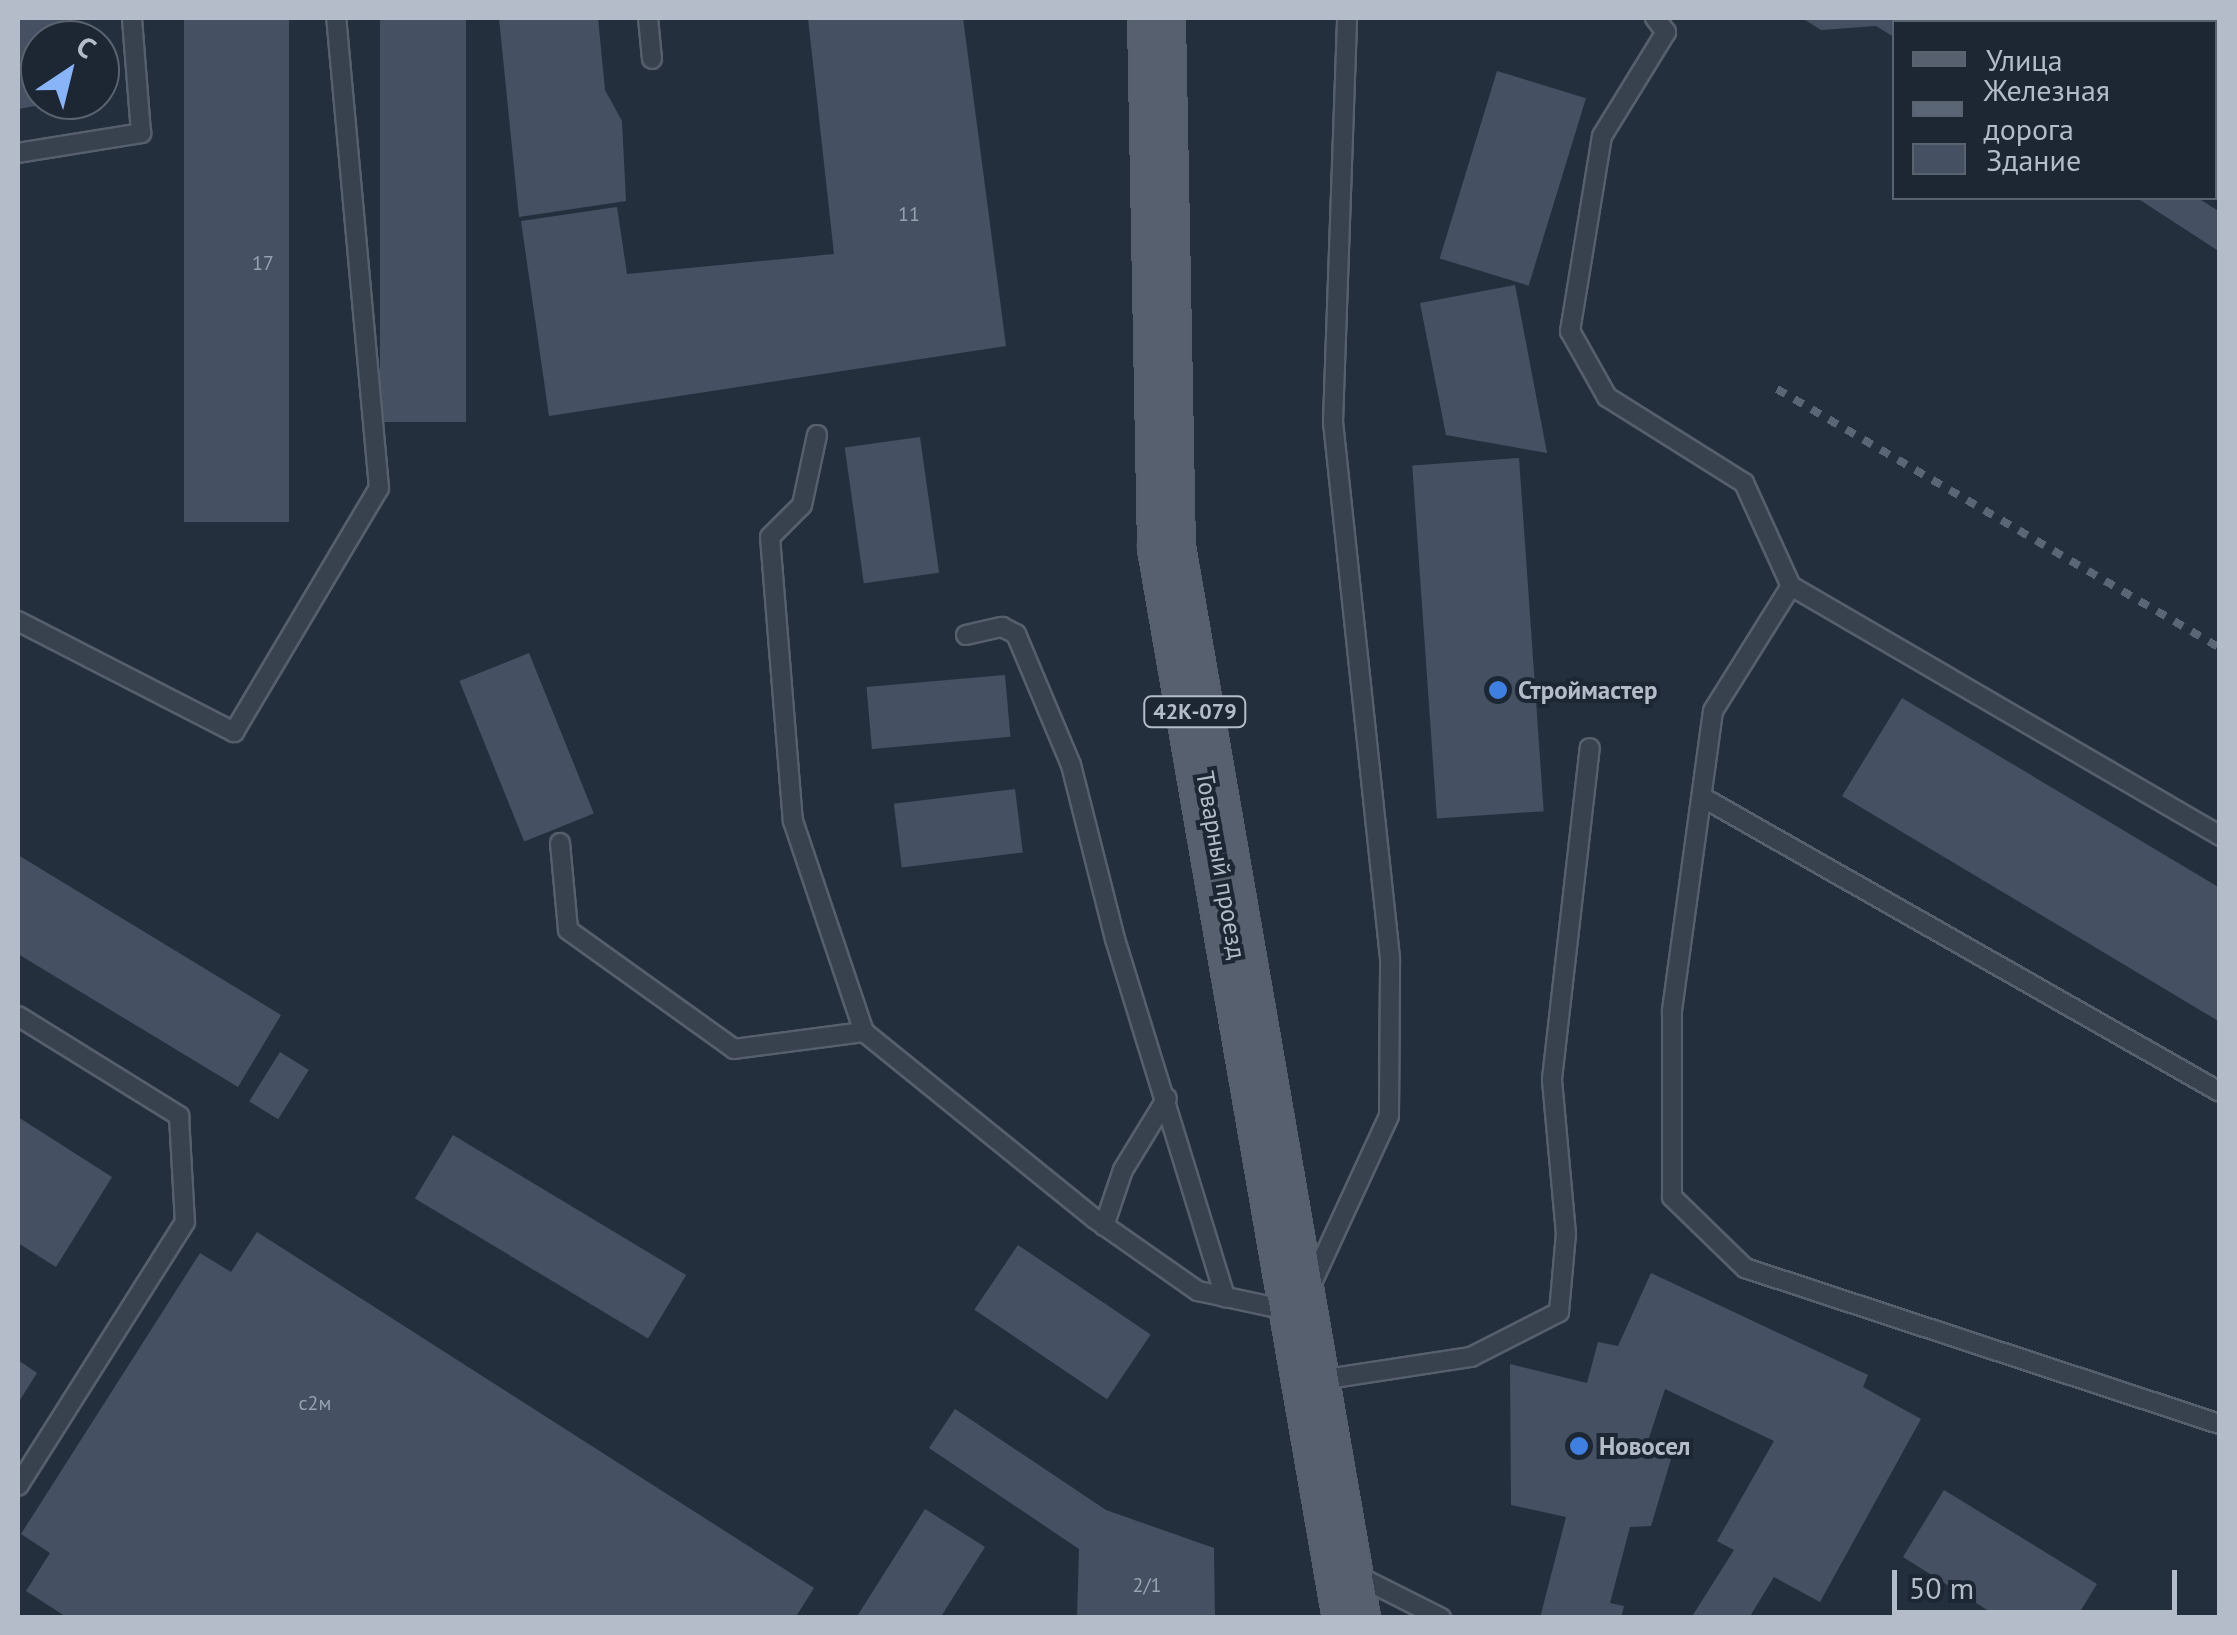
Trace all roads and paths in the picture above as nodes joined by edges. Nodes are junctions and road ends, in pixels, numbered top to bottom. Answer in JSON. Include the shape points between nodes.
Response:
{"nodes":[{"id":1,"x":132,"y":18,"type":"edge"},
{"id":2,"x":336,"y":18,"type":"edge"},
{"id":3,"x":648,"y":18,"type":"edge"},
{"id":4,"x":1156,"y":18,"type":"edge"},
{"id":5,"x":1347,"y":18,"type":"edge"},
{"id":6,"x":1656,"y":18,"type":"edge"},
{"id":7,"x":652,"y":59,"type":"dead end"},
{"id":8,"x":18,"y":153,"type":"edge"},
{"id":9,"x":817,"y":435,"type":"dead end"},
{"id":10,"x":1791,"y":586,"type":"junction"},
{"id":11,"x":18,"y":621,"type":"edge"},
{"id":12,"x":966,"y":634,"type":"dead end"},
{"id":13,"x":1590,"y":748,"type":"dead end"},
{"id":14,"x":1702,"y":797,"type":"junction"},
{"id":15,"x":2220,"y":836,"type":"edge"},
{"id":16,"x":560,"y":843,"type":"dead end"},
{"id":17,"x":18,"y":1016,"type":"edge"},
{"id":18,"x":864,"y":1032,"type":"junction"},
{"id":19,"x":2220,"y":1092,"type":"edge"},
{"id":20,"x":1167,"y":1098,"type":"junction"},
{"id":21,"x":1104,"y":1226,"type":"junction"},
{"id":22,"x":1225,"y":1296,"type":"junction"},
{"id":23,"x":1298,"y":1313,"type":"junction"},
{"id":24,"x":1310,"y":1382,"type":"junction"},
{"id":25,"x":2220,"y":1424,"type":"edge"},
{"id":26,"x":18,"y":1486,"type":"edge"},
{"id":27,"x":1346,"y":1592,"type":"edge"},
{"id":28,"x":1441,"y":1618,"type":"edge"}],
"edges":[{"from":1,"to":8,"type":"lane","via":[[141,134]]},
{"from":2,"to":11,"type":"lane","via":[[379,488],[234,732]]},
{"from":3,"to":7,"type":"lane"},
{"from":4,"to":23,"type":"main road","name":"Товарный проезд","number":"42К-079","via":[[1166,547]]},
{"from":5,"to":23,"type":"lane","via":[[1334,422],[1390,958],[1389,1116]]},
{"from":6,"to":10,"type":"lane","via":[[1666,32],[1602,136],[1570,331],[1607,397],[1744,483]]},
{"from":9,"to":18,"type":"lane","via":[[802,505],[770,537],[792,821]]},
{"from":10,"to":14,"type":"lane","via":[[1714,711]]},
{"from":10,"to":15,"type":"lane"},
{"from":12,"to":20,"type":"lane","via":[[1002,627],[1016,634],[1071,765],[1116,940]]},
{"from":13,"to":24,"type":"lane","via":[[1552,1079],[1566,1234],[1559,1312],[1471,1358]]},
{"from":14,"to":19,"type":"lane"},
{"from":14,"to":25,"type":"lane","via":[[1672,1012],[1672,1196],[1745,1268]]},
{"from":16,"to":18,"type":"lane","via":[[568,930],[734,1049]]},
{"from":17,"to":26,"type":"lane","via":[[179,1116],[185,1222]]},
{"from":18,"to":21,"type":"lane"},
{"from":20,"to":21,"type":"lane","via":[[1124,1170]]},
{"from":20,"to":22,"type":"lane"},
{"from":21,"to":22,"type":"lane","via":[[1198,1290]]},
{"from":22,"to":23,"type":"lane"},
{"from":23,"to":24,"type":"main road","name":"Товарный проезд","number":"42К-079"},
{"from":24,"to":27,"type":"main road","name":"Товарный проезд","number":"42К-079"},
{"from":27,"to":28,"type":"lane"}]}
